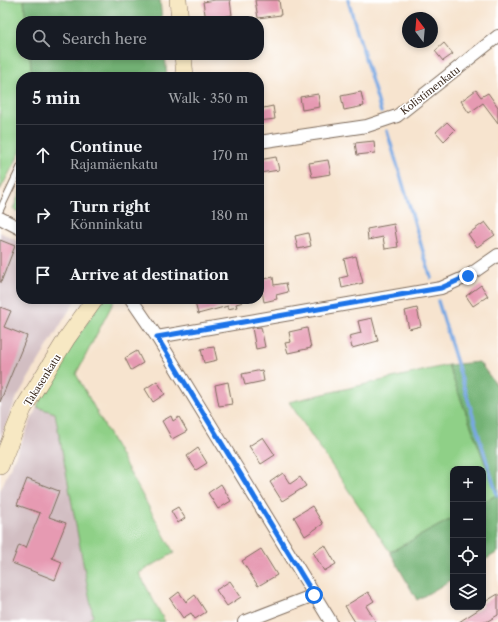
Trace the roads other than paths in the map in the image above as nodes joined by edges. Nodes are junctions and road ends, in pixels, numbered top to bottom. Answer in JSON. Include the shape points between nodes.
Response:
{"nodes":[{"id":1,"x":178,"y":0,"type":"edge"},
{"id":2,"x":180,"y":16,"type":"edge"},
{"id":3,"x":498,"y":36,"type":"edge"},
{"id":4,"x":183,"y":60,"type":"edge"},
{"id":5,"x":185,"y":72,"type":"edge"},
{"id":6,"x":264,"y":141,"type":"edge"},
{"id":7,"x":16,"y":176,"type":"edge"},
{"id":8,"x":0,"y":210,"type":"edge"},
{"id":9,"x":0,"y":218,"type":"edge"},
{"id":10,"x":16,"y":226,"type":"edge"},
{"id":11,"x":498,"y":255,"type":"edge"},
{"id":12,"x":91,"y":304,"type":"edge"},
{"id":13,"x":134,"y":304,"type":"edge"},
{"id":14,"x":157,"y":337,"type":"junction"},
{"id":15,"x":0,"y":466,"type":"edge"},
{"id":16,"x":314,"y":595,"type":"junction"},
{"id":17,"x":244,"y":622,"type":"edge"},
{"id":18,"x":331,"y":622,"type":"edge"}],
"edges":[{"from":1,"to":2,"type":"street"},
{"from":3,"to":6,"type":"street","name":"Kolistimenkatu","via":[[397,116],[367,126]]},
{"from":4,"to":5,"type":"street"},
{"from":7,"to":8,"type":"lane"},
{"from":9,"to":10,"type":"street"},
{"from":11,"to":14,"type":"street","via":[[468,276],[441,288]]},
{"from":12,"to":15,"type":"street","name":"Takasenkatu","via":[[23,409]]},
{"from":13,"to":14,"type":"street"},
{"from":14,"to":16,"type":"street"},
{"from":16,"to":17,"type":"street"},
{"from":16,"to":18,"type":"street"}]}
